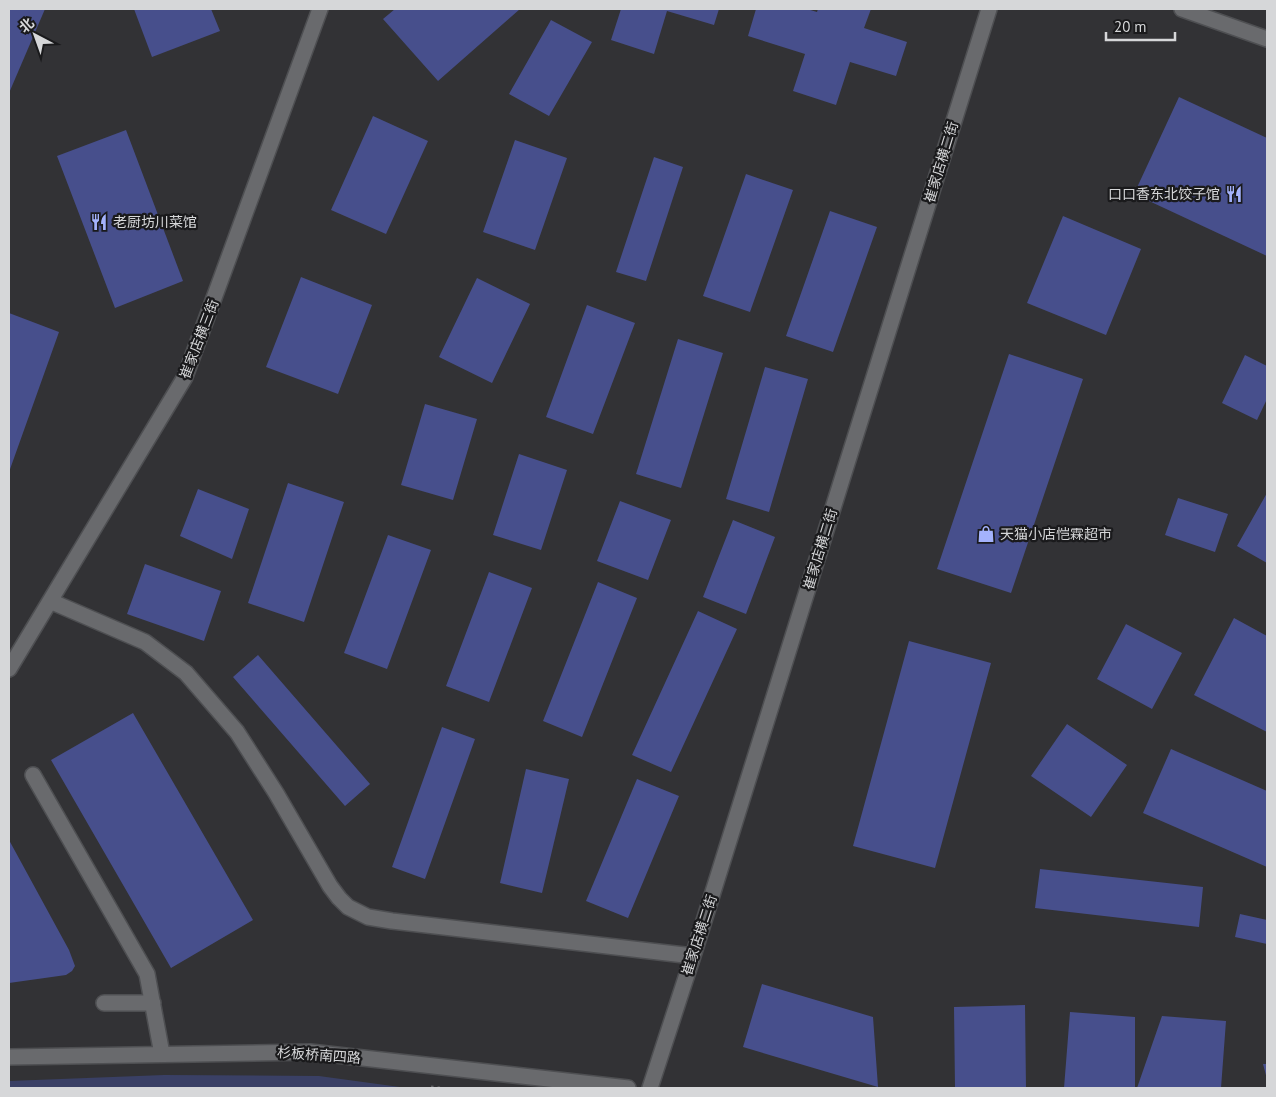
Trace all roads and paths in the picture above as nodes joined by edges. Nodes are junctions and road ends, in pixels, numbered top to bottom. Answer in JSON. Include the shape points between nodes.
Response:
{"nodes":[{"id":1,"x":320,"y":9,"type":"edge"},
{"id":2,"x":989,"y":9,"type":"edge"},
{"id":3,"x":1182,"y":9,"type":"edge"},
{"id":4,"x":1198,"y":12,"type":"edge"},
{"id":5,"x":1267,"y":39,"type":"edge"},
{"id":6,"x":50,"y":601,"type":"junction"},
{"id":7,"x":9,"y":669,"type":"edge"},
{"id":8,"x":33,"y":775,"type":"dead end"},
{"id":9,"x":693,"y":956,"type":"junction"},
{"id":10,"x":104,"y":1003,"type":"dead end"},
{"id":11,"x":153,"y":1004,"type":"junction"},
{"id":12,"x":162,"y":1054,"type":"junction"},
{"id":13,"x":9,"y":1057,"type":"edge"},
{"id":14,"x":431,"y":1087,"type":"dead end"},
{"id":15,"x":440,"y":1088,"type":"edge"},
{"id":16,"x":628,"y":1088,"type":"edge"},
{"id":17,"x":650,"y":1088,"type":"edge"}],
"edges":[{"from":1,"to":6,"type":"street","name":"崔家店横三街","via":[[185,377]]},
{"from":2,"to":9,"type":"street","name":"崔家店横二街"},
{"from":3,"to":4,"type":"street"},
{"from":4,"to":5,"type":"street"},
{"from":6,"to":7,"type":"street","name":"崔家店横三街"},
{"from":6,"to":9,"type":"street","via":[[145,642],[186,673],[237,732],[330,886],[348,907],[358,913],[386,920]]},
{"from":8,"to":11,"type":"street","via":[[147,974]]},
{"from":9,"to":17,"type":"street","name":"崔家店横二街"},
{"from":10,"to":11,"type":"street"},
{"from":11,"to":12,"type":"street"},
{"from":12,"to":13,"type":"street","name":"杉板桥南四路"},
{"from":12,"to":16,"type":"street","name":"杉板桥南四路","via":[[310,1052]]},
{"from":14,"to":15,"type":"path"}]}
